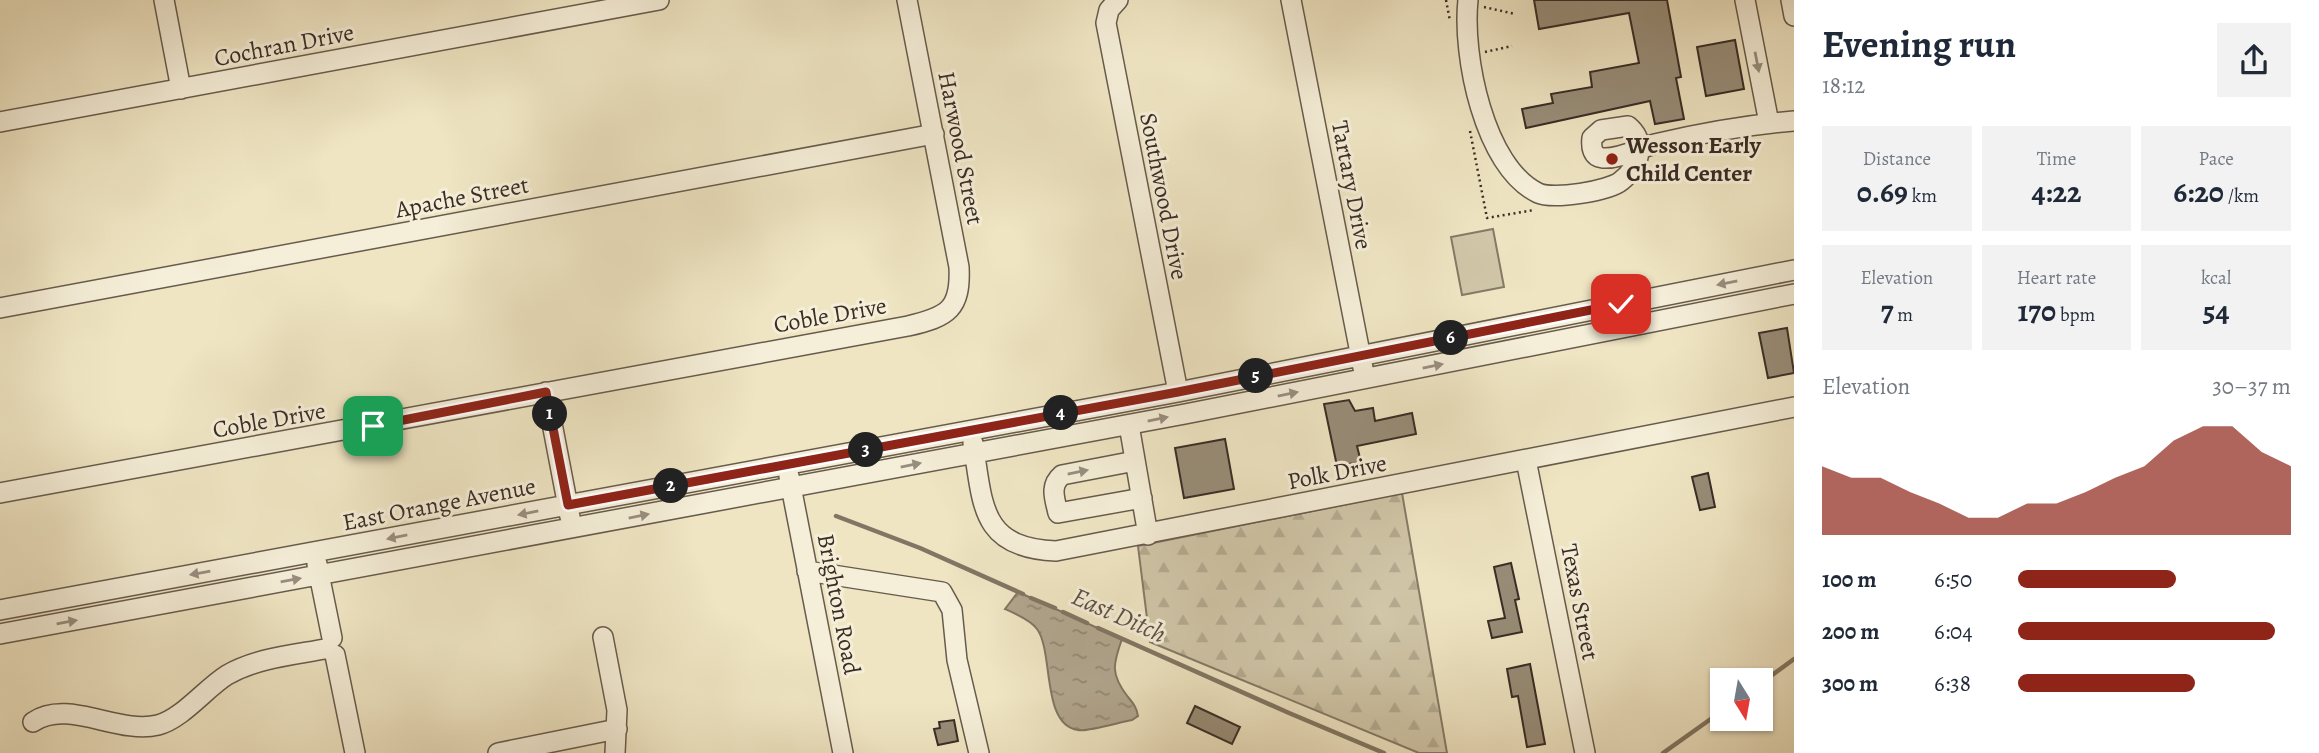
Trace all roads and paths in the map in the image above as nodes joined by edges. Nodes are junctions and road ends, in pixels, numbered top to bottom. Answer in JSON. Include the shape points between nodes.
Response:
{"nodes":[{"id":1,"x":164,"y":0,"type":"edge"},
{"id":2,"x":659,"y":0,"type":"edge"},
{"id":3,"x":907,"y":0,"type":"edge"},
{"id":4,"x":1291,"y":0,"type":"edge"},
{"id":5,"x":1468,"y":0,"type":"edge"},
{"id":6,"x":1745,"y":0,"type":"edge"},
{"id":7,"x":1791,"y":0,"type":"edge"},
{"id":8,"x":1114,"y":5,"type":"edge"},
{"id":9,"x":1794,"y":16,"type":"edge"},
{"id":10,"x":181,"y":89,"type":"junction"},
{"id":11,"x":1794,"y":121,"type":"edge"},
{"id":12,"x":0,"y":122,"type":"edge"},
{"id":13,"x":1769,"y":123,"type":"junction"},
{"id":14,"x":934,"y":134,"type":"junction"},
{"id":15,"x":1794,"y":270,"type":"edge"},
{"id":16,"x":1794,"y":294,"type":"edge"},
{"id":17,"x":953,"y":304,"type":"joint"},
{"id":18,"x":0,"y":308,"type":"edge"},
{"id":19,"x":1361,"y":356,"type":"junction"},
{"id":20,"x":1366,"y":379,"type":"junction"},
{"id":21,"x":546,"y":392,"type":"junction"},
{"id":22,"x":1178,"y":392,"type":"junction"},
{"id":23,"x":1794,"y":407,"type":"edge"},
{"id":24,"x":1129,"y":425,"type":"junction"},
{"id":25,"x":970,"y":430,"type":"junction"},
{"id":26,"x":974,"y":453,"type":"junction"},
{"id":27,"x":1526,"y":460,"type":"junction"},
{"id":28,"x":1135,"y":461,"type":"junction"},
{"id":29,"x":788,"y":465,"type":"junction"},
{"id":30,"x":791,"y":488,"type":"junction"},
{"id":31,"x":0,"y":494,"type":"edge"},
{"id":32,"x":1142,"y":498,"type":"junction"},
{"id":33,"x":568,"y":505,"type":"junction"},
{"id":34,"x":572,"y":528,"type":"junction"},
{"id":35,"x":1148,"y":535,"type":"junction"},
{"id":36,"x":315,"y":552,"type":"junction"},
{"id":37,"x":807,"y":571,"type":"junction"},
{"id":38,"x":319,"y":575,"type":"junction"},
{"id":39,"x":0,"y":610,"type":"edge"},
{"id":40,"x":0,"y":634,"type":"edge"},
{"id":41,"x":603,"y":637,"type":"dead end"},
{"id":42,"x":331,"y":647,"type":"junction"},
{"id":43,"x":33,"y":722,"type":"dead end"},
{"id":44,"x":617,"y":729,"type":"junction"},
{"id":45,"x":355,"y":753,"type":"edge"},
{"id":46,"x":498,"y":753,"type":"edge"},
{"id":47,"x":615,"y":753,"type":"edge"},
{"id":48,"x":843,"y":753,"type":"edge"},
{"id":49,"x":979,"y":753,"type":"edge"},
{"id":50,"x":1585,"y":753,"type":"edge"}],
"edges":[{"from":1,"to":10,"type":"street"},
{"from":2,"to":10,"type":"street","name":"Cochran Drive"},
{"from":3,"to":14,"type":"street","name":"Harwood Street"},
{"from":4,"to":19,"type":"street","name":"Tartary Drive"},
{"from":5,"to":13,"type":"street","via":[[1466,36],[1480,107],[1496,150],[1514,176],[1540,194],[1586,192],[1620,182],[1641,148]]},
{"from":6,"to":13,"type":"street","one_way":true},
{"from":7,"to":9,"type":"street"},
{"from":8,"to":22,"type":"street","name":"Southwood Drive","via":[[1106,23],[1108,40]]},
{"from":10,"to":12,"type":"street","name":"Cochran Drive"},
{"from":11,"to":13,"type":"street"},
{"from":14,"to":17,"type":"street","name":"Harwood Street","via":[[959,267],[960,287]]},
{"from":14,"to":18,"type":"street","name":"Apache Street"},
{"from":15,"to":19,"type":"street","name":"East Orange Avenue","one_way":true},
{"from":20,"to":16,"type":"street","name":"East Orange Avenue","one_way":true},
{"from":17,"to":21,"type":"street","name":"Coble Drive","via":[[924,322]]},
{"from":19,"to":20,"type":"street","name":"Tartary Drive"},
{"from":19,"to":22,"type":"street","name":"East Orange Avenue"},
{"from":24,"to":20,"type":"street","name":"East Orange Avenue","one_way":true},
{"from":21,"to":31,"type":"street","name":"Coble Drive"},
{"from":21,"to":33,"type":"street"},
{"from":22,"to":25,"type":"street","name":"East Orange Avenue"},
{"from":23,"to":27,"type":"street","name":"Polk Drive"},
{"from":24,"to":26,"type":"street","name":"East Orange Avenue"},
{"from":24,"to":28,"type":"street"},
{"from":25,"to":26,"type":"street","name":"Polk Drive"},
{"from":25,"to":29,"type":"street","name":"East Orange Avenue"},
{"from":30,"to":26,"type":"street","name":"East Orange Avenue","one_way":true},
{"from":26,"to":35,"type":"street","name":"Polk Drive","via":[[987,514],[994,527],[1016,545],[1056,551]]},
{"from":27,"to":35,"type":"street","name":"Polk Drive"},
{"from":27,"to":50,"type":"street","name":"Texas Street"},
{"from":28,"to":32,"type":"street"},
{"from":32,"to":28,"type":"street","one_way":true,"via":[[1058,513],[1053,488],[1062,475]]},
{"from":29,"to":30,"type":"street","name":"Brighton Road"},
{"from":29,"to":33,"type":"street","name":"East Orange Avenue"},
{"from":34,"to":30,"type":"street","name":"East Orange Avenue","one_way":true},
{"from":30,"to":37,"type":"street","name":"Brighton Road"},
{"from":32,"to":35,"type":"street"},
{"from":33,"to":34,"type":"street"},
{"from":33,"to":36,"type":"street","name":"East Orange Avenue","one_way":true},
{"from":34,"to":38,"type":"street","name":"East Orange Avenue"},
{"from":36,"to":38,"type":"street"},
{"from":36,"to":39,"type":"street","name":"East Orange Avenue","one_way":true},
{"from":37,"to":48,"type":"street","name":"Brighton Road"},
{"from":37,"to":49,"type":"street","via":[[942,592],[952,610],[957,660]]},
{"from":40,"to":38,"type":"street","name":"East Orange Avenue","one_way":true},
{"from":38,"to":42,"type":"street"},
{"from":41,"to":44,"type":"street"},
{"from":42,"to":43,"type":"street","via":[[242,668],[159,725],[128,727],[61,713],[42,715]]},
{"from":42,"to":45,"type":"street"},
{"from":44,"to":46,"type":"street"},
{"from":44,"to":47,"type":"street"}]}
